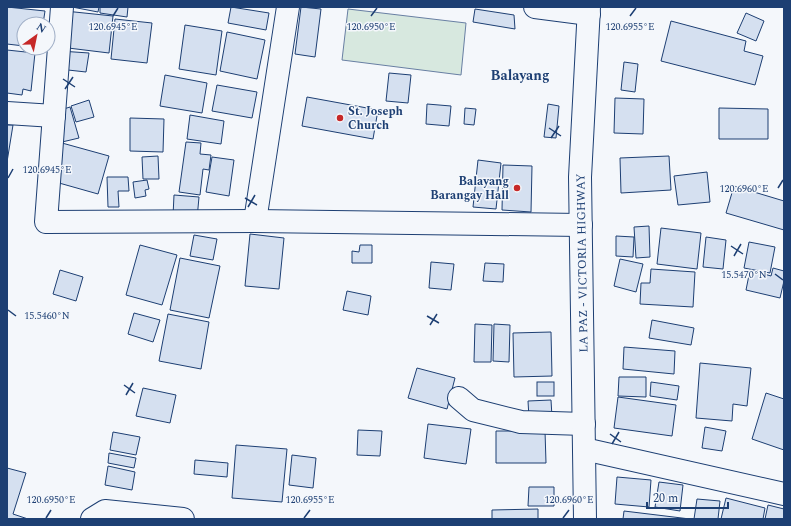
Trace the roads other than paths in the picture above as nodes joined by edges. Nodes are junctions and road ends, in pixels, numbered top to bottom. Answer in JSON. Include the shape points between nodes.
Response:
{"nodes":[{"id":1,"x":62,"y":7,"type":"edge"},
{"id":2,"x":288,"y":7,"type":"edge"},
{"id":3,"x":535,"y":7,"type":"edge"},
{"id":4,"x":589,"y":11,"type":"edge"},
{"id":5,"x":7,"y":113,"type":"edge"},
{"id":6,"x":54,"y":116,"type":"junction"},
{"id":7,"x":255,"y":221,"type":"junction"},
{"id":8,"x":581,"y":225,"type":"junction"},
{"id":9,"x":459,"y":398,"type":"dead end"},
{"id":10,"x":584,"y":424,"type":"junction"},
{"id":11,"x":584,"y":449,"type":"junction"},
{"id":12,"x":784,"y":494,"type":"edge"},
{"id":13,"x":92,"y":519,"type":"edge"},
{"id":14,"x":183,"y":519,"type":"edge"},
{"id":15,"x":585,"y":519,"type":"edge"}],
"edges":[{"from":1,"to":6,"type":"street"},
{"from":2,"to":7,"type":"street"},
{"from":3,"to":4,"type":"street"},
{"from":4,"to":8,"type":"street","name":"LA PAZ - VICTORIA HIGHWAY","via":[[580,177]]},
{"from":5,"to":6,"type":"street"},
{"from":6,"to":7,"type":"street","via":[[46,222]]},
{"from":7,"to":8,"type":"street"},
{"from":8,"to":10,"type":"street","name":"LA PAZ - VICTORIA HIGHWAY"},
{"from":9,"to":10,"type":"street","via":[[473,410],[520,422]]},
{"from":10,"to":11,"type":"street","name":"LA PAZ - VICTORIA HIGHWAY"},
{"from":11,"to":12,"type":"street"},
{"from":11,"to":15,"type":"street","name":"LA PAZ - VICTORIA HIGHWAY"},
{"from":13,"to":14,"type":"street","via":[[105,511]]}]}
